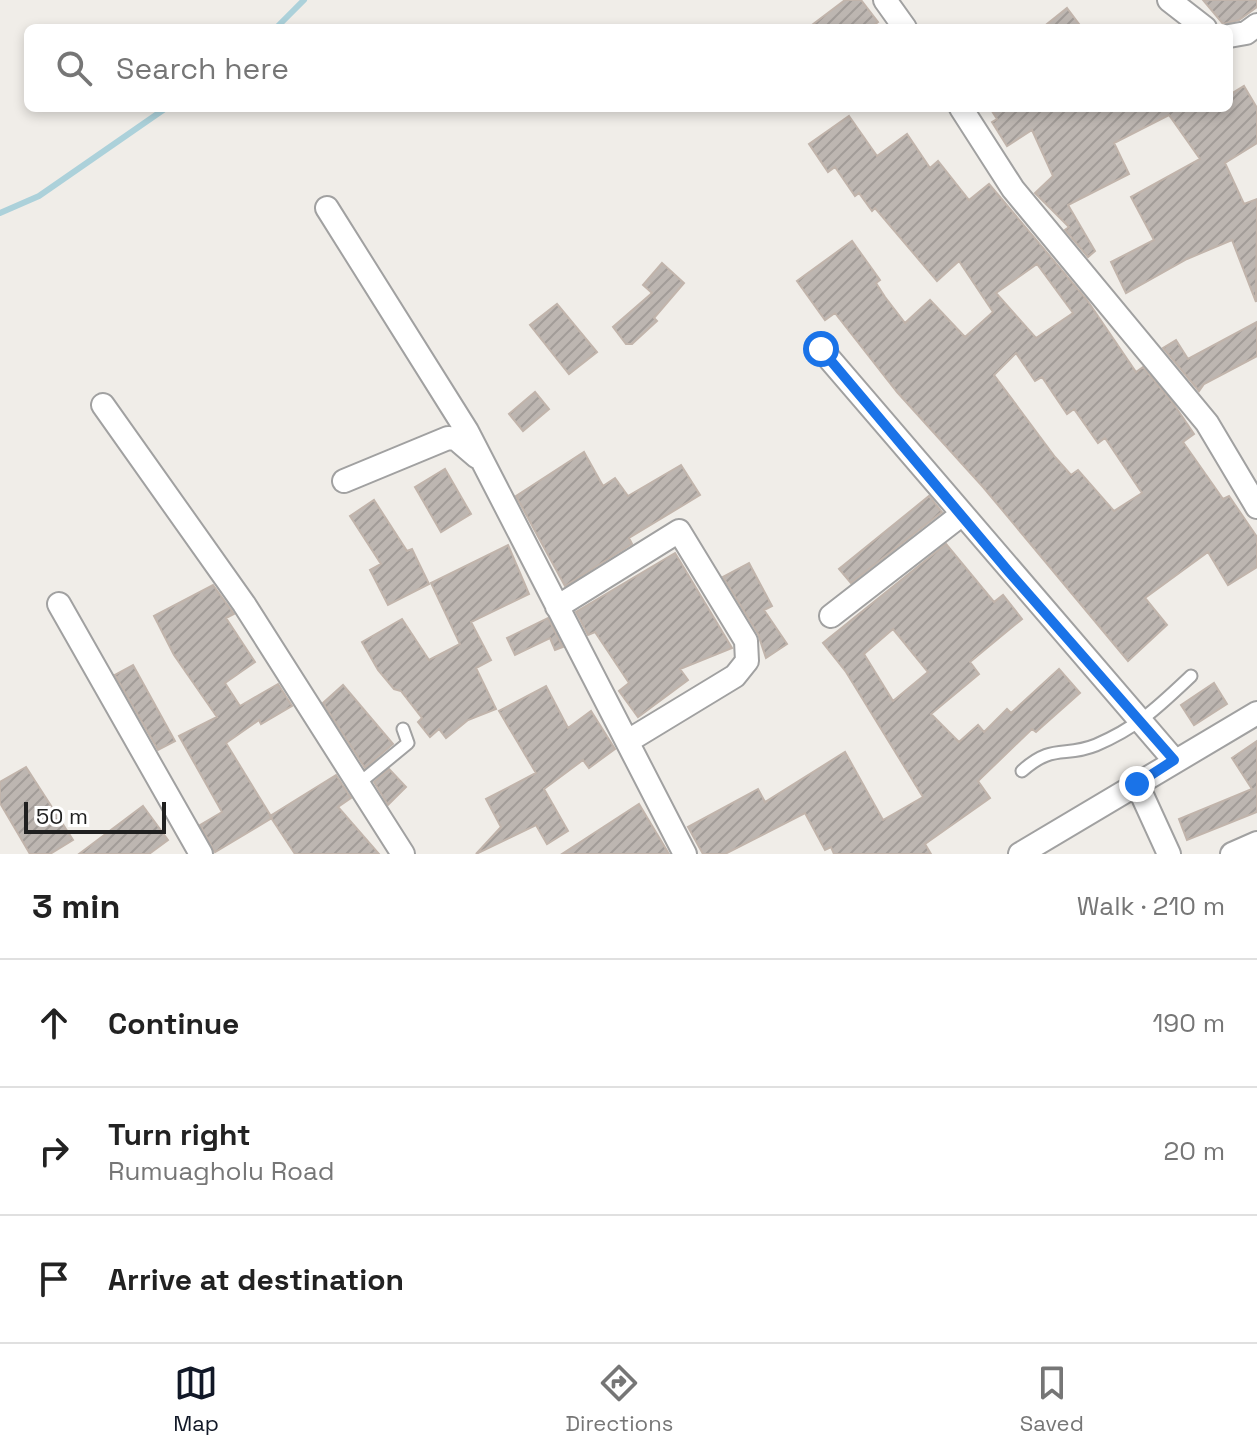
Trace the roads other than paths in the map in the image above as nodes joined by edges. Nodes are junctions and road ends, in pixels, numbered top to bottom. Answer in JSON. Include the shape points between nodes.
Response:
{"nodes":[{"id":1,"x":885,"y":0,"type":"edge"},
{"id":2,"x":1169,"y":0,"type":"edge"},
{"id":3,"x":902,"y":24,"type":"edge"},
{"id":4,"x":1200,"y":24,"type":"edge"},
{"id":5,"x":1257,"y":25,"type":"edge"},
{"id":6,"x":1233,"y":35,"type":"edge"},
{"id":7,"x":964,"y":112,"type":"edge"},
{"id":8,"x":327,"y":208,"type":"dead end"},
{"id":9,"x":821,"y":349,"type":"dead end"},
{"id":10,"x":103,"y":405,"type":"dead end"},
{"id":11,"x":484,"y":463,"type":"junction"},
{"id":12,"x":344,"y":481,"type":"dead end"},
{"id":13,"x":1257,"y":507,"type":"edge"},
{"id":14,"x":961,"y":515,"type":"junction"},
{"id":15,"x":59,"y":604,"type":"dead end"},
{"id":16,"x":557,"y":607,"type":"junction"},
{"id":17,"x":831,"y":616,"type":"dead end"},
{"id":18,"x":1191,"y":676,"type":"dead end"},
{"id":19,"x":1257,"y":713,"type":"edge"},
{"id":20,"x":1141,"y":723,"type":"junction"},
{"id":21,"x":403,"y":729,"type":"dead end"},
{"id":22,"x":628,"y":741,"type":"junction"},
{"id":23,"x":1174,"y":760,"type":"junction"},
{"id":24,"x":1022,"y":771,"type":"dead end"},
{"id":25,"x":1137,"y":784,"type":"junction"},
{"id":26,"x":357,"y":786,"type":"junction"},
{"id":27,"x":1257,"y":843,"type":"edge"},
{"id":28,"x":201,"y":854,"type":"edge"},
{"id":29,"x":403,"y":854,"type":"edge"},
{"id":30,"x":685,"y":854,"type":"edge"},
{"id":31,"x":1020,"y":854,"type":"edge"},
{"id":32,"x":1169,"y":854,"type":"edge"},
{"id":33,"x":1232,"y":854,"type":"edge"}],
"edges":[{"from":1,"to":3,"type":"street"},
{"from":2,"to":4,"type":"street"},
{"from":5,"to":6,"type":"street"},
{"from":7,"to":13,"type":"street","via":[[1013,189],[1207,423]]},
{"from":8,"to":11,"type":"street"},
{"from":9,"to":14,"type":"street"},
{"from":10,"to":26,"type":"street","via":[[244,604]]},
{"from":11,"to":12,"type":"street","via":[[448,438]]},
{"from":11,"to":16,"type":"street"},
{"from":14,"to":17,"type":"street"},
{"from":14,"to":20,"type":"street"},
{"from":15,"to":28,"type":"street"},
{"from":16,"to":22,"type":"street"},
{"from":16,"to":22,"type":"street","via":[[679,531],[746,641],[747,661],[735,676]]},
{"from":18,"to":20,"type":"lane"},
{"from":19,"to":23,"type":"street"},
{"from":20,"to":23,"type":"street"},
{"from":20,"to":24,"type":"lane","via":[[1092,747],[1047,752]]},
{"from":21,"to":26,"type":"lane","via":[[408,743]]},
{"from":22,"to":30,"type":"street"},
{"from":23,"to":25,"type":"street"},
{"from":25,"to":31,"type":"street"},
{"from":25,"to":32,"type":"street"},
{"from":26,"to":29,"type":"street"},
{"from":27,"to":33,"type":"street"}]}
